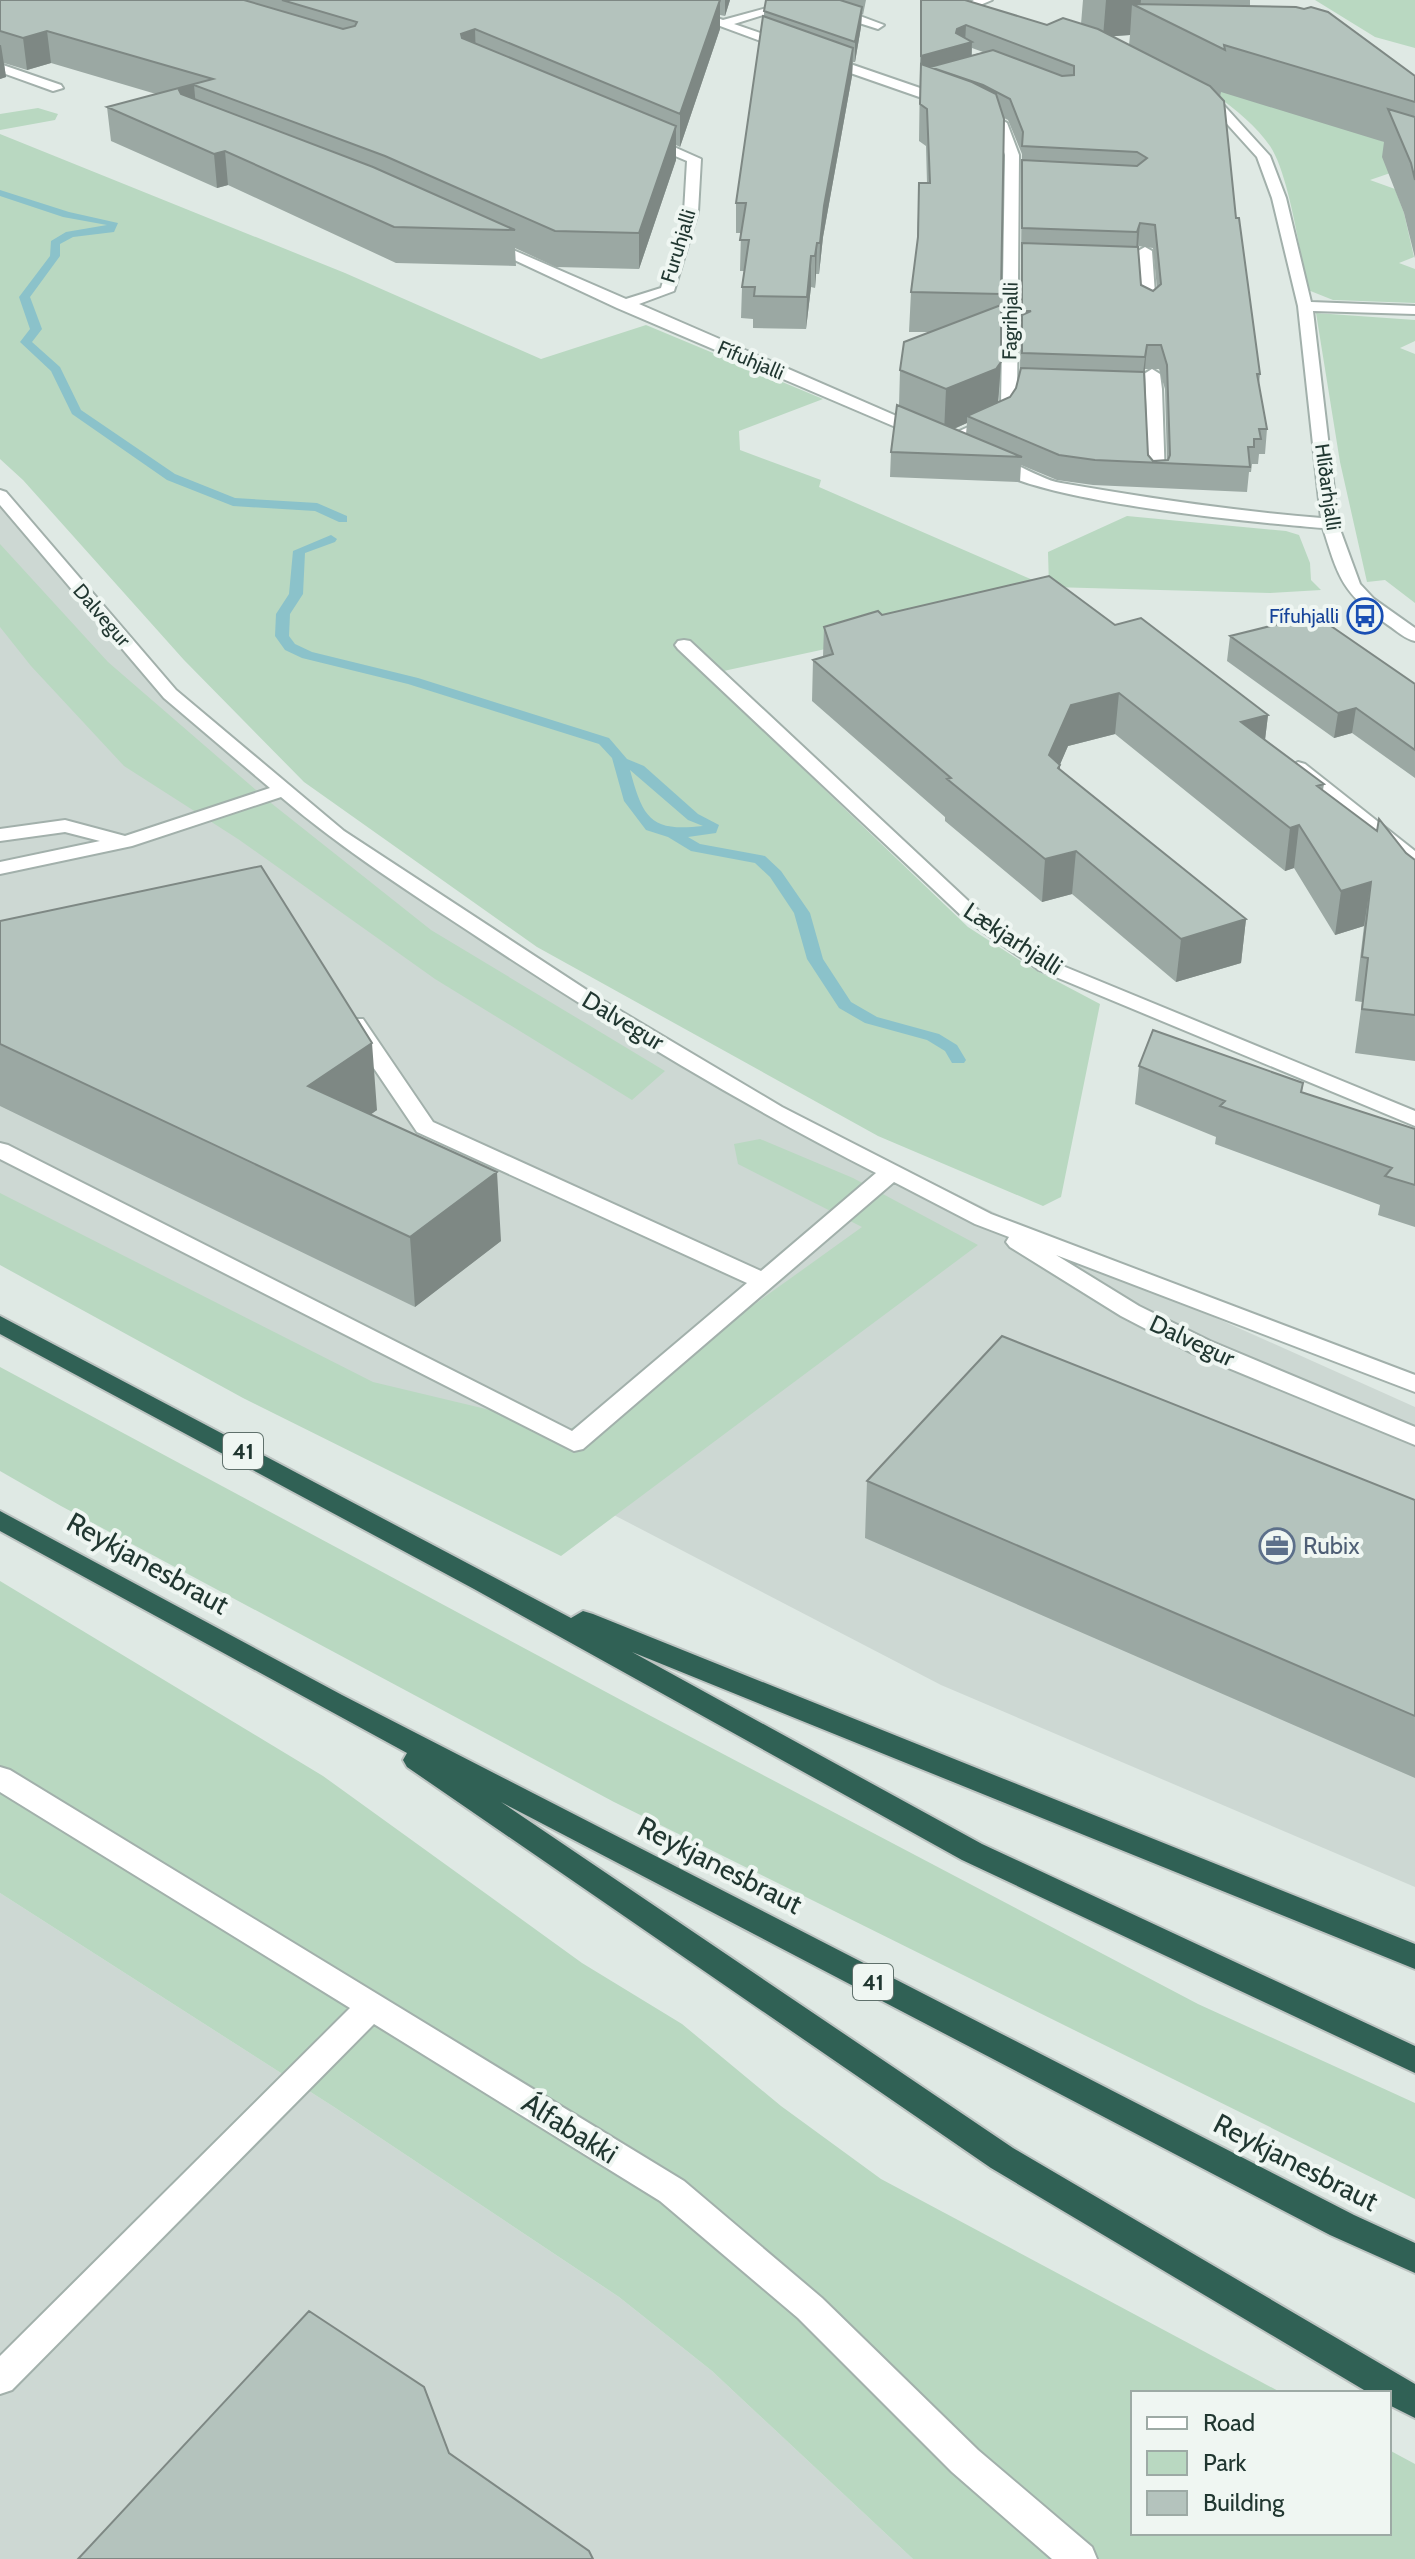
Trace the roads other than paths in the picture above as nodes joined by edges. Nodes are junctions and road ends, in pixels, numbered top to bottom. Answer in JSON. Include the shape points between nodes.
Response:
{"nodes":[{"id":1,"x":973,"y":1,"type":"edge"},
{"id":2,"x":809,"y":3,"type":"edge"},
{"id":3,"x":681,"y":10,"type":"edge"},
{"id":4,"x":1001,"y":13,"type":"edge"},
{"id":5,"x":722,"y":24,"type":"junction"},
{"id":6,"x":878,"y":25,"type":"dead end"},
{"id":7,"x":0,"y":68,"type":"edge"},
{"id":8,"x":929,"y":81,"type":"edge"},
{"id":9,"x":906,"y":87,"type":"junction"},
{"id":10,"x":57,"y":88,"type":"dead end"},
{"id":11,"x":1186,"y":88,"type":"edge"},
{"id":12,"x":639,"y":136,"type":"edge"},
{"id":13,"x":1012,"y":175,"type":"junction"},
{"id":14,"x":1027,"y":176,"type":"edge"},
{"id":15,"x":466,"y":234,"type":"edge"},
{"id":16,"x":1140,"y":258,"type":"edge"},
{"id":17,"x":622,"y":305,"type":"junction"},
{"id":18,"x":1305,"y":306,"type":"junction"},
{"id":19,"x":1149,"y":308,"type":"edge"},
{"id":20,"x":1415,"y":310,"type":"edge"},
{"id":21,"x":1096,"y":387,"type":"edge"},
{"id":22,"x":943,"y":442,"type":"junction"},
{"id":23,"x":1157,"y":480,"type":"dead end"},
{"id":24,"x":0,"y":495,"type":"edge"},
{"id":25,"x":1330,"y":524,"type":"junction"},
{"id":26,"x":1415,"y":636,"type":"edge"},
{"id":27,"x":684,"y":645,"type":"dead end"},
{"id":28,"x":1277,"y":752,"type":"edge"},
{"id":29,"x":283,"y":790,"type":"junction"},
{"id":30,"x":0,"y":835,"type":"edge"},
{"id":31,"x":125,"y":842,"type":"junction"},
{"id":32,"x":1415,"y":861,"type":"edge"},
{"id":33,"x":0,"y":868,"type":"edge"},
{"id":34,"x":339,"y":1000,"type":"edge"},
{"id":35,"x":1415,"y":1119,"type":"edge"},
{"id":36,"x":0,"y":1150,"type":"edge"},
{"id":37,"x":892,"y":1172,"type":"junction"},
{"id":38,"x":983,"y":1219,"type":"junction"},
{"id":39,"x":764,"y":1282,"type":"junction"},
{"id":40,"x":0,"y":1324,"type":"edge"},
{"id":41,"x":1415,"y":1384,"type":"edge"},
{"id":42,"x":1415,"y":1437,"type":"edge"},
{"id":43,"x":0,"y":1520,"type":"edge"},
{"id":44,"x":484,"y":1582,"type":"junction"},
{"id":45,"x":332,"y":1702,"type":"junction"},
{"id":46,"x":0,"y":1778,"type":"edge"},
{"id":47,"x":1415,"y":1957,"type":"edge"},
{"id":48,"x":372,"y":2006,"type":"junction"},
{"id":49,"x":1415,"y":2060,"type":"edge"},
{"id":50,"x":1415,"y":2259,"type":"edge"},
{"id":51,"x":0,"y":2379,"type":"edge"},
{"id":52,"x":1415,"y":2402,"type":"edge"},
{"id":53,"x":1079,"y":2559,"type":"edge"}],
"edges":[{"from":1,"to":4,"type":"street"},
{"from":2,"to":5,"type":"street"},
{"from":2,"to":6,"type":"street"},
{"from":3,"to":5,"type":"street","name":"Fagrihjalli"},
{"from":5,"to":9,"type":"street","name":"Fagrihjalli"},
{"from":7,"to":10,"type":"street"},
{"from":8,"to":9,"type":"street"},
{"from":9,"to":13,"type":"street","name":"Fagrihjalli","via":[[1002,126]]},
{"from":11,"to":18,"type":"street","name":"Hlíðarhjalli","via":[[1214,102],[1263,156],[1279,198]]},
{"from":12,"to":17,"type":"street","name":"Furuhjalli","via":[[694,159],[691,212],[667,291]]},
{"from":13,"to":14,"type":"street"},
{"from":13,"to":22,"type":"street","name":"Fagrihjalli","via":[[1018,258],[1016,384],[1001,418]]},
{"from":15,"to":17,"type":"street","name":"Fífuhjalli"},
{"from":16,"to":19,"type":"street"},
{"from":17,"to":22,"type":"street","name":"Fífuhjalli"},
{"from":18,"to":20,"type":"street"},
{"from":18,"to":25,"type":"street","name":"Hlíðarhjalli"},
{"from":21,"to":23,"type":"street","via":[[1153,380]]},
{"from":22,"to":25,"type":"street","name":"Fífuhjalli","via":[[1052,487]]},
{"from":24,"to":29,"type":"street","name":"Dalvegur","via":[[170,694]]},
{"from":25,"to":26,"type":"street","name":"Hlíðarhjalli","via":[[1353,587]]},
{"from":27,"to":35,"type":"street","name":"Lækjarhjalli","via":[[972,915],[1046,966]]},
{"from":28,"to":32,"type":"street"},
{"from":29,"to":31,"type":"street"},
{"from":29,"to":37,"type":"street","name":"Dalvegur","via":[[337,835],[594,1005],[774,1112]]},
{"from":30,"to":31,"type":"street","via":[[65,826]]},
{"from":31,"to":33,"type":"street"},
{"from":34,"to":39,"type":"street","via":[[425,1127]]},
{"from":36,"to":39,"type":"street","via":[[574,1443]]},
{"from":37,"to":38,"type":"street","name":"Dalvegur"},
{"from":37,"to":39,"type":"street"},
{"from":38,"to":41,"type":"street","name":"Dalvegur"},
{"from":38,"to":42,"type":"street","name":"Dalvegur","via":[[1069,1275],[1201,1347]]},
{"from":40,"to":44,"type":"highway","number":"41"},
{"from":43,"to":45,"type":"highway","name":"Reykjanesbraut","number":"41"},
{"from":44,"to":47,"type":"highway"},
{"from":44,"to":49,"type":"highway","number":"41","via":[[972,1852]]},
{"from":45,"to":50,"type":"highway","name":"Reykjanesbraut","number":"41"},
{"from":45,"to":52,"type":"highway","via":[[1002,2158]]},
{"from":46,"to":48,"type":"street","name":"Álfabakki"},
{"from":48,"to":51,"type":"street"},
{"from":48,"to":53,"type":"street","name":"Álfabakki","via":[[672,2191],[810,2308],[965,2461]]}]}
